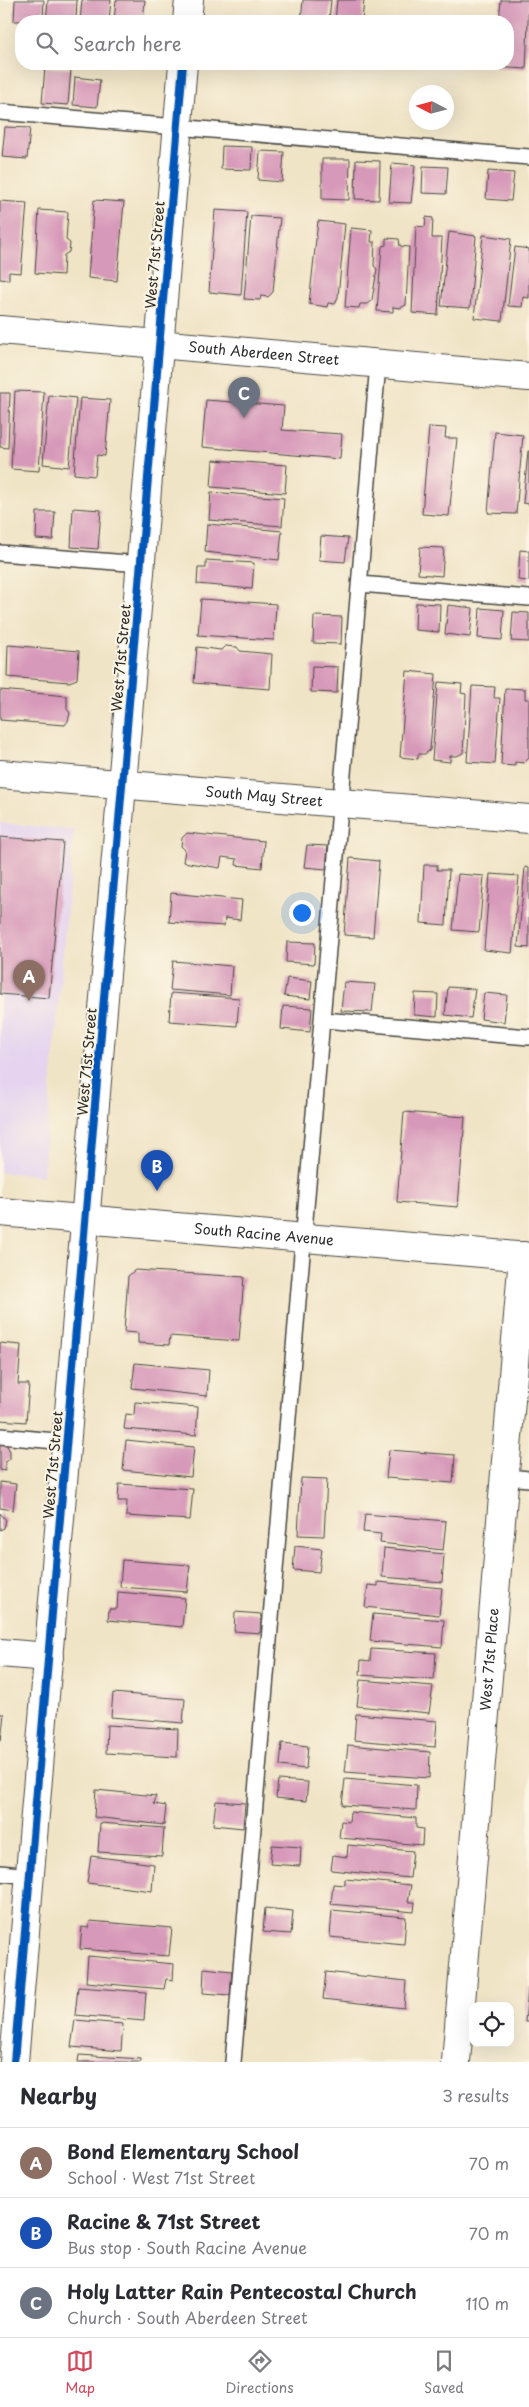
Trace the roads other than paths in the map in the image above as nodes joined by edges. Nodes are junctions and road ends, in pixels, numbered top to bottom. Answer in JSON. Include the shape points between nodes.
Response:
{"nodes":[{"id":1,"x":189,"y":0,"type":"edge"},
{"id":2,"x":188,"y":15,"type":"edge"},
{"id":3,"x":183,"y":70,"type":"edge"},
{"id":4,"x":0,"y":112,"type":"edge"},
{"id":5,"x":178,"y":128,"type":"junction"},
{"id":6,"x":529,"y":157,"type":"edge"},
{"id":7,"x":0,"y":330,"type":"edge"},
{"id":8,"x":160,"y":344,"type":"junction"},
{"id":9,"x":378,"y":364,"type":"junction"},
{"id":10,"x":529,"y":377,"type":"edge"},
{"id":11,"x":0,"y":553,"type":"edge"},
{"id":12,"x":142,"y":564,"type":"junction"},
{"id":13,"x":360,"y":584,"type":"junction"},
{"id":14,"x":529,"y":598,"type":"edge"},
{"id":15,"x":0,"y":774,"type":"edge"},
{"id":16,"x":123,"y":785,"type":"junction"},
{"id":17,"x":342,"y":803,"type":"junction"},
{"id":18,"x":529,"y":819,"type":"edge"},
{"id":19,"x":323,"y":1020,"type":"junction"},
{"id":20,"x":529,"y":1037,"type":"edge"},
{"id":21,"x":0,"y":1212,"type":"edge"},
{"id":22,"x":85,"y":1219,"type":"junction"},
{"id":23,"x":305,"y":1238,"type":"junction"},
{"id":24,"x":526,"y":1257,"type":"edge"},
{"id":25,"x":0,"y":1436,"type":"edge"},
{"id":26,"x":67,"y":1442,"type":"junction"},
{"id":27,"x":518,"y":1478,"type":"edge"},
{"id":28,"x":0,"y":1653,"type":"edge"},
{"id":29,"x":49,"y":1657,"type":"junction"},
{"id":30,"x":0,"y":1873,"type":"edge"},
{"id":31,"x":30,"y":1876,"type":"junction"},
{"id":32,"x":14,"y":2062,"type":"edge"},
{"id":33,"x":233,"y":2062,"type":"edge"},
{"id":34,"x":456,"y":2062,"type":"edge"}],
"edges":[{"from":1,"to":2,"type":"street"},
{"from":3,"to":5,"type":"street","name":"West 71st Street"},
{"from":4,"to":5,"type":"lane"},
{"from":5,"to":6,"type":"lane"},
{"from":5,"to":8,"type":"street","name":"West 71st Street"},
{"from":7,"to":8,"type":"street","name":"South Aberdeen Street"},
{"from":8,"to":9,"type":"street","name":"South Aberdeen Street"},
{"from":8,"to":12,"type":"street","name":"West 71st Street"},
{"from":9,"to":10,"type":"street","name":"South Aberdeen Street"},
{"from":9,"to":13,"type":"lane"},
{"from":11,"to":12,"type":"lane"},
{"from":12,"to":16,"type":"street","name":"West 71st Street"},
{"from":13,"to":14,"type":"lane"},
{"from":13,"to":17,"type":"lane"},
{"from":15,"to":16,"type":"street","name":"South May Street"},
{"from":16,"to":17,"type":"street","name":"South May Street"},
{"from":16,"to":22,"type":"street","name":"West 71st Street"},
{"from":17,"to":18,"type":"street","name":"South May Street"},
{"from":17,"to":19,"type":"lane"},
{"from":19,"to":20,"type":"lane"},
{"from":19,"to":23,"type":"lane"},
{"from":21,"to":22,"type":"street","name":"South Racine Avenue"},
{"from":22,"to":23,"type":"street","name":"South Racine Avenue"},
{"from":22,"to":26,"type":"street","name":"West 71st Street"},
{"from":23,"to":24,"type":"street","name":"South Racine Avenue"},
{"from":23,"to":33,"type":"lane"},
{"from":24,"to":27,"type":"street","name":"West 71st Place"},
{"from":25,"to":26,"type":"lane"},
{"from":26,"to":29,"type":"street","name":"West 71st Street"},
{"from":27,"to":34,"type":"street","name":"West 71st Place"},
{"from":28,"to":29,"type":"street"},
{"from":29,"to":31,"type":"street","name":"West 71st Street"},
{"from":30,"to":31,"type":"lane"},
{"from":31,"to":32,"type":"street","name":"West 71st Street"}]}
